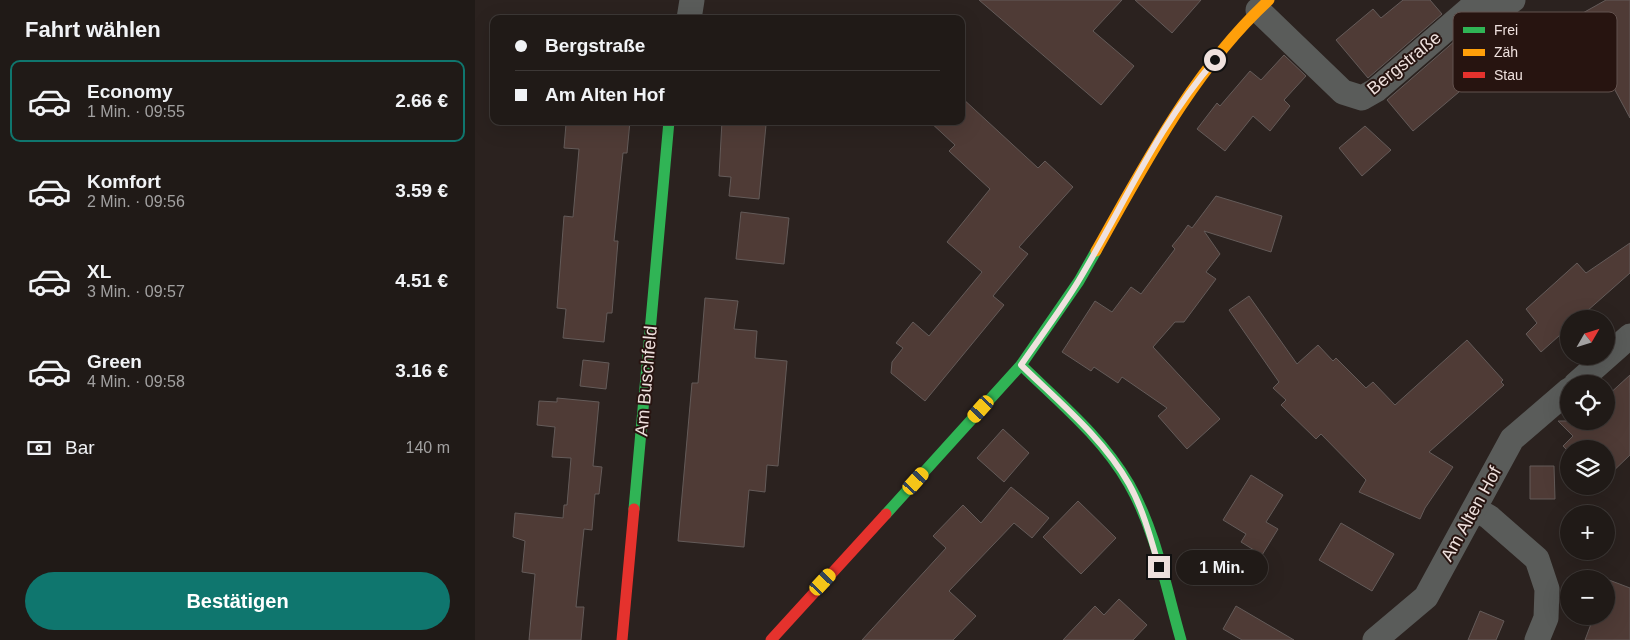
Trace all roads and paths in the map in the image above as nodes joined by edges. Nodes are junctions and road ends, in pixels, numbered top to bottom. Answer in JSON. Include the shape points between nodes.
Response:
{"nodes":[{"id":1,"x":692,"y":0,"type":"edge"},
{"id":2,"x":1513,"y":0,"type":"edge"},
{"id":3,"x":1263,"y":5,"type":"edge"},
{"id":4,"x":1466,"y":12,"type":"edge"},
{"id":5,"x":690,"y":15,"type":"edge"},
{"id":6,"x":1453,"y":23,"type":"edge"},
{"id":7,"x":669,"y":125,"type":"edge"},
{"id":8,"x":1630,"y":336,"type":"edge"},
{"id":9,"x":1021,"y":365,"type":"junction"},
{"id":10,"x":1586,"y":375,"type":"edge"},
{"id":11,"x":1560,"y":398,"type":"edge"},
{"id":12,"x":1475,"y":509,"type":"junction"},
{"id":13,"x":622,"y":640,"type":"edge"},
{"id":14,"x":771,"y":640,"type":"edge"},
{"id":15,"x":1181,"y":640,"type":"edge"},
{"id":16,"x":1375,"y":640,"type":"edge"},
{"id":17,"x":1537,"y":640,"type":"edge"}],
"edges":[{"from":1,"to":5,"type":"street"},
{"from":2,"to":4,"type":"street","name":"Bergstraße","via":[[1502,8],[1473,6]]},
{"from":3,"to":6,"type":"street","name":"Bergstraße","via":[[1343,92],[1362,98],[1376,90]]},
{"from":3,"to":9,"type":"street","name":"Bergstraße","via":[[1204,72],[1153,150],[1079,281]]},
{"from":7,"to":13,"type":"street","name":"Am Buschfeld"},
{"from":8,"to":10,"type":"street"},
{"from":9,"to":14,"type":"street","name":"Bergstraße"},
{"from":9,"to":15,"type":"street","via":[[1101,444],[1129,484],[1148,530]]},
{"from":11,"to":12,"type":"street","name":"Am Alten Hof","via":[[1512,439]]},
{"from":12,"to":16,"type":"street","name":"Am Alten Hof","via":[[1425,597]]},
{"from":12,"to":17,"type":"street","via":[[1489,517],[1537,559],[1547,589],[1546,618]]}]}
